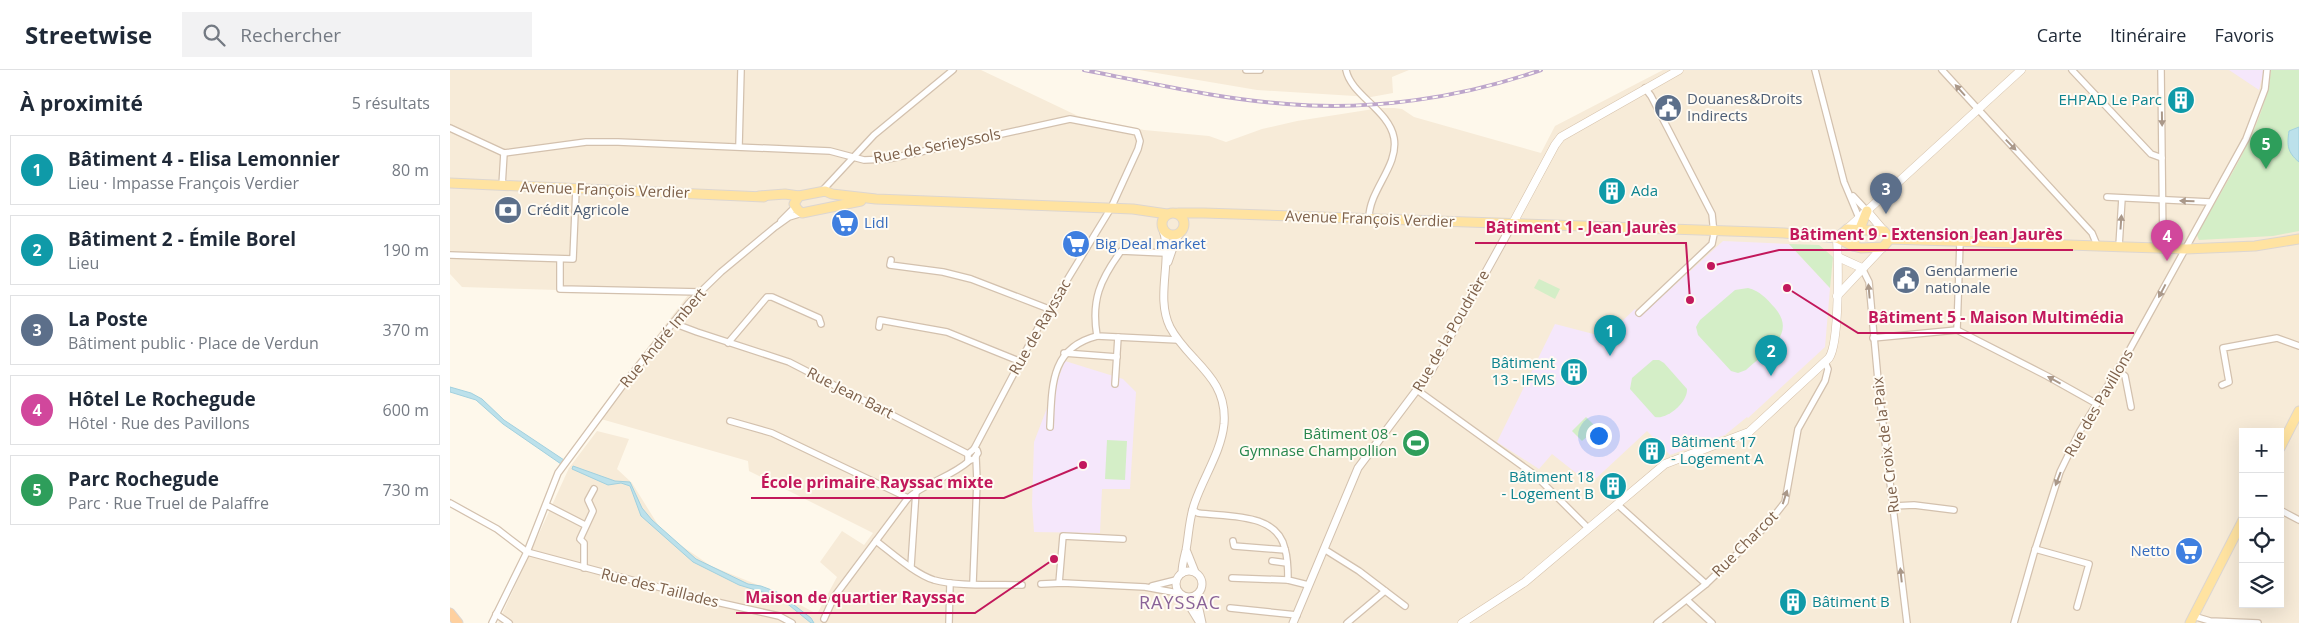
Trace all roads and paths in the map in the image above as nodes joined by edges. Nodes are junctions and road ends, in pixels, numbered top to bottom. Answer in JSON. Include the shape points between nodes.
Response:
{"nodes":[{"id":1,"x":741,"y":70,"type":"edge"},
{"id":2,"x":953,"y":70,"type":"edge"},
{"id":3,"x":1246,"y":70,"type":"edge"},
{"id":4,"x":1260,"y":70,"type":"edge"},
{"id":5,"x":1346,"y":70,"type":"edge"},
{"id":6,"x":1679,"y":70,"type":"edge"},
{"id":7,"x":1814,"y":70,"type":"edge"},
{"id":8,"x":1942,"y":70,"type":"edge"},
{"id":9,"x":2021,"y":70,"type":"edge"},
{"id":10,"x":2072,"y":70,"type":"edge"},
{"id":11,"x":2161,"y":70,"type":"edge"},
{"id":12,"x":2267,"y":70,"type":"edge"},
{"id":13,"x":1645,"y":88,"type":"junction"},
{"id":14,"x":1978,"y":110,"type":"junction"},
{"id":15,"x":450,"y":128,"type":"edge"},
{"id":16,"x":739,"y":146,"type":"junction"},
{"id":17,"x":504,"y":153,"type":"junction"},
{"id":18,"x":853,"y":156,"type":"junction"},
{"id":19,"x":2162,"y":158,"type":"junction"},
{"id":20,"x":450,"y":184,"type":"edge"},
{"id":21,"x":502,"y":186,"type":"junction"},
{"id":22,"x":576,"y":189,"type":"junction"},
{"id":23,"x":828,"y":191,"type":"junction"},
{"id":24,"x":1850,"y":193,"type":"junction"},
{"id":25,"x":2107,"y":197,"type":"dead end"},
{"id":26,"x":2122,"y":198,"type":"junction"},
{"id":27,"x":876,"y":199,"type":"junction"},
{"id":28,"x":2164,"y":200,"type":"junction"},
{"id":29,"x":2210,"y":202,"type":"junction"},
{"id":30,"x":798,"y":204,"type":"junction"},
{"id":31,"x":832,"y":205,"type":"junction"},
{"id":32,"x":1111,"y":208,"type":"junction"},
{"id":33,"x":1867,"y":212,"type":"junction"},
{"id":34,"x":1204,"y":213,"type":"junction"},
{"id":35,"x":1178,"y":214,"type":"junction"},
{"id":36,"x":1369,"y":218,"type":"junction"},
{"id":37,"x":1859,"y":218,"type":"junction"},
{"id":38,"x":1164,"y":222,"type":"junction"},
{"id":39,"x":1184,"y":223,"type":"junction"},
{"id":40,"x":1513,"y":224,"type":"junction"},
{"id":41,"x":1847,"y":229,"type":"junction"},
{"id":42,"x":1860,"y":230,"type":"junction"},
{"id":43,"x":1884,"y":231,"type":"junction"},
{"id":44,"x":1181,"y":232,"type":"junction"},
{"id":45,"x":1714,"y":232,"type":"junction"},
{"id":46,"x":1837,"y":238,"type":"junction"},
{"id":47,"x":1890,"y":239,"type":"junction"},
{"id":48,"x":2299,"y":239,"type":"edge"},
{"id":49,"x":1960,"y":242,"type":"junction"},
{"id":50,"x":2097,"y":245,"type":"junction"},
{"id":51,"x":1853,"y":246,"type":"junction"},
{"id":52,"x":2119,"y":246,"type":"junction"},
{"id":53,"x":1883,"y":247,"type":"junction"},
{"id":54,"x":2163,"y":248,"type":"junction"},
{"id":55,"x":2186,"y":249,"type":"junction"},
{"id":56,"x":1166,"y":252,"type":"junction"},
{"id":57,"x":450,"y":254,"type":"edge"},
{"id":58,"x":1838,"y":257,"type":"junction"},
{"id":59,"x":560,"y":259,"type":"junction"},
{"id":60,"x":891,"y":260,"type":"dead end"},
{"id":61,"x":1862,"y":268,"type":"junction"},
{"id":62,"x":1165,"y":269,"type":"junction"},
{"id":63,"x":701,"y":292,"type":"junction"},
{"id":64,"x":1837,"y":296,"type":"junction"},
{"id":65,"x":1049,"y":309,"type":"junction"},
{"id":66,"x":1639,"y":313,"type":"dead end"},
{"id":67,"x":673,"y":323,"type":"junction"},
{"id":68,"x":820,"y":324,"type":"dead end"},
{"id":69,"x":879,"y":327,"type":"dead end"},
{"id":70,"x":1957,"y":330,"type":"junction"},
{"id":71,"x":1097,"y":336,"type":"junction"},
{"id":72,"x":1118,"y":337,"type":"junction"},
{"id":73,"x":1873,"y":338,"type":"junction"},
{"id":74,"x":1178,"y":340,"type":"junction"},
{"id":75,"x":728,"y":343,"type":"junction"},
{"id":76,"x":2299,"y":346,"type":"edge"},
{"id":77,"x":1064,"y":353,"type":"junction"},
{"id":78,"x":1117,"y":357,"type":"junction"},
{"id":79,"x":1019,"y":362,"type":"junction"},
{"id":80,"x":1824,"y":362,"type":"junction"},
{"id":81,"x":2118,"y":370,"type":"junction"},
{"id":82,"x":1115,"y":384,"type":"dead end"},
{"id":83,"x":2222,"y":385,"type":"dead end"},
{"id":84,"x":1417,"y":390,"type":"junction"},
{"id":85,"x":2097,"y":404,"type":"junction"},
{"id":86,"x":2131,"y":407,"type":"dead end"},
{"id":87,"x":2299,"y":411,"type":"edge"},
{"id":88,"x":730,"y":421,"type":"dead end"},
{"id":89,"x":1050,"y":427,"type":"dead end"},
{"id":90,"x":2284,"y":440,"type":"edge"},
{"id":91,"x":971,"y":457,"type":"junction"},
{"id":92,"x":594,"y":489,"type":"dead end"},
{"id":93,"x":916,"y":491,"type":"junction"},
{"id":94,"x":908,"y":498,"type":"junction"},
{"id":95,"x":450,"y":503,"type":"edge"},
{"id":96,"x":1617,"y":504,"type":"junction"},
{"id":97,"x":546,"y":505,"type":"junction"},
{"id":98,"x":1894,"y":506,"type":"junction"},
{"id":99,"x":1192,"y":510,"type":"junction"},
{"id":100,"x":1954,"y":510,"type":"dead end"},
{"id":101,"x":2284,"y":512,"type":"edge"},
{"id":102,"x":2299,"y":520,"type":"edge"},
{"id":103,"x":585,"y":525,"type":"junction"},
{"id":104,"x":1588,"y":528,"type":"junction"},
{"id":105,"x":2239,"y":528,"type":"edge"},
{"id":106,"x":1123,"y":539,"type":"dead end"},
{"id":107,"x":876,"y":541,"type":"junction"},
{"id":108,"x":1232,"y":541,"type":"dead end"},
{"id":109,"x":1186,"y":549,"type":"junction"},
{"id":110,"x":1324,"y":549,"type":"junction"},
{"id":111,"x":2035,"y":549,"type":"junction"},
{"id":112,"x":1285,"y":550,"type":"junction"},
{"id":113,"x":527,"y":552,"type":"junction"},
{"id":114,"x":1272,"y":561,"type":"dead end"},
{"id":115,"x":1287,"y":563,"type":"junction"},
{"id":116,"x":910,"y":566,"type":"junction"},
{"id":117,"x":584,"y":568,"type":"junction"},
{"id":118,"x":1194,"y":572,"type":"junction"},
{"id":119,"x":1182,"y":573,"type":"junction"},
{"id":120,"x":1232,"y":578,"type":"dead end"},
{"id":121,"x":1176,"y":580,"type":"junction"},
{"id":122,"x":1288,"y":580,"type":"junction"},
{"id":123,"x":950,"y":583,"type":"junction"},
{"id":124,"x":973,"y":583,"type":"junction"},
{"id":125,"x":1059,"y":583,"type":"junction"},
{"id":126,"x":1041,"y":584,"type":"dead end"},
{"id":127,"x":1706,"y":584,"type":"junction"},
{"id":128,"x":1022,"y":585,"type":"dead end"},
{"id":129,"x":1308,"y":585,"type":"junction"},
{"id":130,"x":1145,"y":587,"type":"junction"},
{"id":131,"x":1384,"y":591,"type":"junction"},
{"id":132,"x":1198,"y":594,"type":"junction"},
{"id":133,"x":1181,"y":595,"type":"junction"},
{"id":134,"x":1687,"y":600,"type":"junction"},
{"id":135,"x":1405,"y":606,"type":"dead end"},
{"id":136,"x":2077,"y":607,"type":"dead end"},
{"id":137,"x":1230,"y":608,"type":"dead end"},
{"id":138,"x":450,"y":613,"type":"edge"},
{"id":139,"x":496,"y":614,"type":"junction"},
{"id":140,"x":1297,"y":615,"type":"junction"},
{"id":141,"x":824,"y":619,"type":"dead end"},
{"id":142,"x":2191,"y":619,"type":"edge"},
{"id":143,"x":458,"y":623,"type":"edge"},
{"id":144,"x":492,"y":623,"type":"edge"},
{"id":145,"x":509,"y":623,"type":"edge"},
{"id":146,"x":792,"y":623,"type":"edge"},
{"id":147,"x":949,"y":623,"type":"edge"},
{"id":148,"x":1201,"y":623,"type":"edge"},
{"id":149,"x":1293,"y":623,"type":"edge"},
{"id":150,"x":1347,"y":623,"type":"edge"},
{"id":151,"x":1462,"y":623,"type":"edge"},
{"id":152,"x":1657,"y":623,"type":"edge"},
{"id":153,"x":1712,"y":623,"type":"edge"},
{"id":154,"x":1907,"y":623,"type":"edge"},
{"id":155,"x":2014,"y":623,"type":"edge"},
{"id":156,"x":2258,"y":623,"type":"edge"}],
"edges":[{"from":1,"to":16,"type":"street"},
{"from":2,"to":18,"type":"street"},
{"from":3,"to":4,"type":"street"},
{"from":5,"to":36,"type":"street","via":[[1352,83],[1385,119],[1394,136],[1394,153],[1372,202]]},
{"from":6,"to":13,"type":"main road"},
{"from":7,"to":24,"type":"street","via":[[1844,182]]},
{"from":14,"to":8,"type":"street","one_way":true},
{"from":9,"to":14,"type":"main road"},
{"from":10,"to":19,"type":"street","via":[[2151,154]]},
{"from":11,"to":19,"type":"street","one_way":true},
{"from":12,"to":29,"type":"street","name":"Rue des Pavillons","via":[[2265,89],[2246,139]]},
{"from":13,"to":40,"type":"main road","via":[[1561,137]]},
{"from":13,"to":45,"type":"street","via":[[1712,214]]},
{"from":14,"to":33,"type":"main road"},
{"from":14,"to":50,"type":"street","one_way":true,"via":[[2092,233]]},
{"from":15,"to":17,"type":"street"},
{"from":16,"to":17,"type":"street","name":"Rue de Serieyssols","via":[[586,142]]},
{"from":16,"to":18,"type":"street","name":"Rue de Serieyssols","via":[[830,151]]},
{"from":17,"to":21,"type":"street"},
{"from":18,"to":23,"type":"street"},
{"from":18,"to":32,"type":"street","name":"Rue de Serieyssols","via":[[864,160],[888,159],[1064,120],[1085,120],[1132,130],[1140,137],[1138,149]]},
{"from":19,"to":28,"type":"street"},
{"from":20,"to":21,"type":"main road","name":"Avenue François Verdier"},
{"from":21,"to":22,"type":"main road","name":"Avenue François Verdier"},
{"from":22,"to":30,"type":"main road","name":"Avenue François Verdier","via":[[759,196],[785,194]]},
{"from":22,"to":59,"type":"street","via":[[573,259]]},
{"from":23,"to":27,"type":"main road"},
{"from":23,"to":30,"type":"main road"},
{"from":23,"to":31,"type":"main road","via":[[835,199]]},
{"from":24,"to":33,"type":"street"},
{"from":24,"to":37,"type":"street"},
{"from":25,"to":26,"type":"street"},
{"from":26,"to":28,"type":"street"},
{"from":52,"to":26,"type":"street","one_way":true},
{"from":27,"to":31,"type":"main road"},
{"from":27,"to":32,"type":"main road"},
{"from":29,"to":28,"type":"street","one_way":true},
{"from":28,"to":54,"type":"street"},
{"from":29,"to":55,"type":"street","name":"Rue des Pavillons"},
{"from":30,"to":31,"type":"main road"},
{"from":30,"to":63,"type":"street","name":"Rue André Imbert"},
{"from":32,"to":38,"type":"main road","via":[[1157,213]]},
{"from":32,"to":65,"type":"street","name":"Rue de Rayssac"},
{"from":33,"to":37,"type":"main road"},
{"from":33,"to":42,"type":"main road"},
{"from":33,"to":43,"type":"main road"},
{"from":34,"to":35,"type":"main road","name":"Avenue François Verdier"},
{"from":34,"to":36,"type":"main road","name":"Avenue François Verdier"},
{"from":34,"to":39,"type":"main road","name":"Avenue François Verdier"},
{"from":35,"to":38,"type":"main road","name":"Avenue François Verdier"},
{"from":35,"to":39,"type":"main road"},
{"from":36,"to":40,"type":"main road","name":"Avenue François Verdier"},
{"from":37,"to":41,"type":"main road"},
{"from":38,"to":44,"type":"main road","via":[[1173,235]]},
{"from":38,"to":56,"type":"street"},
{"from":39,"to":44,"type":"main road"},
{"from":40,"to":45,"type":"main road","name":"Avenue François Verdier"},
{"from":40,"to":84,"type":"street","name":"Rue de la Poudrière"},
{"from":41,"to":42,"type":"main road"},
{"from":41,"to":46,"type":"main road"},
{"from":42,"to":43,"type":"main road"},
{"from":42,"to":51,"type":"main road"},
{"from":43,"to":47,"type":"main road"},
{"from":44,"to":62,"type":"street"},
{"from":45,"to":46,"type":"main road","name":"Avenue François Verdier"},
{"from":45,"to":66,"type":"street","via":[[1712,244]]},
{"from":46,"to":51,"type":"main road"},
{"from":46,"to":58,"type":"main road"},
{"from":47,"to":49,"type":"main road"},
{"from":47,"to":53,"type":"main road"},
{"from":48,"to":55,"type":"main road","via":[[2255,246]]},
{"from":49,"to":50,"type":"main road"},
{"from":49,"to":70,"type":"street"},
{"from":50,"to":52,"type":"main road"},
{"from":51,"to":53,"type":"main road"},
{"from":52,"to":54,"type":"main road"},
{"from":53,"to":61,"type":"main road"},
{"from":54,"to":55,"type":"main road"},
{"from":55,"to":81,"type":"street","name":"Rue des Pavillons","one_way":true},
{"from":56,"to":62,"type":"street"},
{"from":56,"to":71,"type":"street","via":[[1121,251],[1106,271],[1098,290],[1094,315]]},
{"from":57,"to":59,"type":"street"},
{"from":58,"to":61,"type":"main road"},
{"from":58,"to":64,"type":"main road"},
{"from":59,"to":63,"type":"street","via":[[560,289]]},
{"from":60,"to":65,"type":"street","via":[[890,265],[971,279]]},
{"from":61,"to":64,"type":"main road"},
{"from":73,"to":61,"type":"street","name":"Rue Croix de la Paix","one_way":true,"via":[[1868,282]]},
{"from":62,"to":74,"type":"street","via":[[1165,313]]},
{"from":63,"to":67,"type":"street","name":"Rue André Imbert"},
{"from":64,"to":80,"type":"main road","via":[[1832,353]]},
{"from":65,"to":79,"type":"street","name":"Rue de Rayssac"},
{"from":67,"to":75,"type":"street","name":"Rue Jean Bart"},
{"from":67,"to":97,"type":"street","name":"Rue André Imbert","via":[[558,473]]},
{"from":68,"to":75,"type":"street","via":[[819,318],[767,297]]},
{"from":69,"to":79,"type":"street","via":[[880,320],[947,332]]},
{"from":70,"to":73,"type":"street"},
{"from":85,"to":70,"type":"street","one_way":true},
{"from":71,"to":72,"type":"street"},
{"from":71,"to":77,"type":"street","via":[[1078,342]]},
{"from":72,"to":74,"type":"street"},
{"from":72,"to":78,"type":"street"},
{"from":73,"to":98,"type":"street","name":"Rue Croix de la Paix"},
{"from":74,"to":99,"type":"street","via":[[1203,365],[1218,389],[1223,406],[1221,442]]},
{"from":75,"to":91,"type":"street","name":"Rue Jean Bart","via":[[790,362]]},
{"from":76,"to":83,"type":"street","via":[[2277,338],[2223,348],[2229,382]]},
{"from":77,"to":78,"type":"street"},
{"from":77,"to":89,"type":"street","via":[[1055,373]]},
{"from":78,"to":82,"type":"street"},
{"from":79,"to":91,"type":"street","name":"Rue de Rayssac"},
{"from":80,"to":96,"type":"main road","via":[[1748,432],[1665,464]]},
{"from":127,"to":80,"type":"street","name":"Rue Charcot","one_way":true,"via":[[1768,525],[1785,502],[1798,429],[1825,381],[1828,369]]},
{"from":81,"to":85,"type":"street","name":"Rue des Pavillons"},
{"from":81,"to":86,"type":"street","via":[[2125,376]]},
{"from":84,"to":104,"type":"street","via":[[1535,475]]},
{"from":84,"to":110,"type":"street","name":"Rue de la Poudrière","via":[[1358,468]]},
{"from":85,"to":111,"type":"street","name":"Rue des Pavillons","one_way":true,"via":[[2060,472]]},
{"from":87,"to":90,"type":"main road"},
{"from":88,"to":94,"type":"street","via":[[772,433]]},
{"from":91,"to":93,"type":"street","via":[[958,471]]},
{"from":91,"to":124,"type":"street","via":[[977,482]]},
{"from":92,"to":103,"type":"street","via":[[588,500],[593,511]]},
{"from":93,"to":94,"type":"street"},
{"from":93,"to":116,"type":"street"},
{"from":94,"to":107,"type":"street"},
{"from":95,"to":113,"type":"street","via":[[497,529]]},
{"from":96,"to":104,"type":"main road"},
{"from":96,"to":127,"type":"street"},
{"from":97,"to":103,"type":"street"},
{"from":97,"to":113,"type":"street","name":"Rue André Imbert"},
{"from":98,"to":100,"type":"street"},
{"from":154,"to":98,"type":"street","name":"Rue Croix de la Paix","one_way":true},
{"from":99,"to":109,"type":"street"},
{"from":99,"to":112,"type":"street","via":[[1255,518],[1277,534]]},
{"from":101,"to":102,"type":"street"},
{"from":103,"to":117,"type":"street","via":[[580,539],[584,543]]},
{"from":104,"to":151,"type":"main road","via":[[1525,582]]},
{"from":105,"to":142,"type":"main road"},
{"from":106,"to":125,"type":"street","via":[[1063,536]]},
{"from":107,"to":116,"type":"street"},
{"from":107,"to":141,"type":"street","via":[[834,597]]},
{"from":108,"to":112,"type":"street","via":[[1234,546]]},
{"from":109,"to":118,"type":"street"},
{"from":109,"to":119,"type":"street"},
{"from":110,"to":129,"type":"street","name":"Rue de la Poudrière"},
{"from":110,"to":131,"type":"street"},
{"from":111,"to":136,"type":"street","via":[[2089,564]]},
{"from":111,"to":155,"type":"street","name":"Rue des Pavillons"},
{"from":112,"to":115,"type":"street"},
{"from":113,"to":117,"type":"street","name":"Rue des Taillades"},
{"from":113,"to":139,"type":"street","name":"Rue André Imbert"},
{"from":114,"to":115,"type":"street"},
{"from":115,"to":122,"type":"street"},
{"from":116,"to":123,"type":"street","via":[[933,579]]},
{"from":117,"to":146,"type":"street","name":"Rue des Taillades","via":[[779,616]]},
{"from":118,"to":119,"type":"street"},
{"from":118,"to":132,"type":"street","via":[[1202,582]]},
{"from":119,"to":121,"type":"street"},
{"from":120,"to":122,"type":"street"},
{"from":121,"to":130,"type":"street"},
{"from":121,"to":133,"type":"street","via":[[1175,587]]},
{"from":122,"to":129,"type":"street"},
{"from":123,"to":124,"type":"street"},
{"from":123,"to":147,"type":"street"},
{"from":124,"to":128,"type":"street"},
{"from":125,"to":126,"type":"street"},
{"from":125,"to":130,"type":"street"},
{"from":127,"to":134,"type":"street","name":"Rue Charcot"},
{"from":129,"to":140,"type":"street","name":"Rue de la Poudrière"},
{"from":130,"to":133,"type":"street"},
{"from":131,"to":135,"type":"street"},
{"from":131,"to":150,"type":"street"},
{"from":132,"to":133,"type":"street","via":[[1192,598]]},
{"from":132,"to":148,"type":"street"},
{"from":133,"to":148,"type":"street"},
{"from":134,"to":152,"type":"street","name":"Rue Charcot"},
{"from":134,"to":153,"type":"street"},
{"from":137,"to":140,"type":"street"},
{"from":138,"to":143,"type":"highway"},
{"from":139,"to":144,"type":"street","name":"Rue André Imbert"},
{"from":139,"to":145,"type":"street"},
{"from":140,"to":149,"type":"street","name":"Rue de la Poudrière"},
{"from":142,"to":156,"type":"street"}]}
